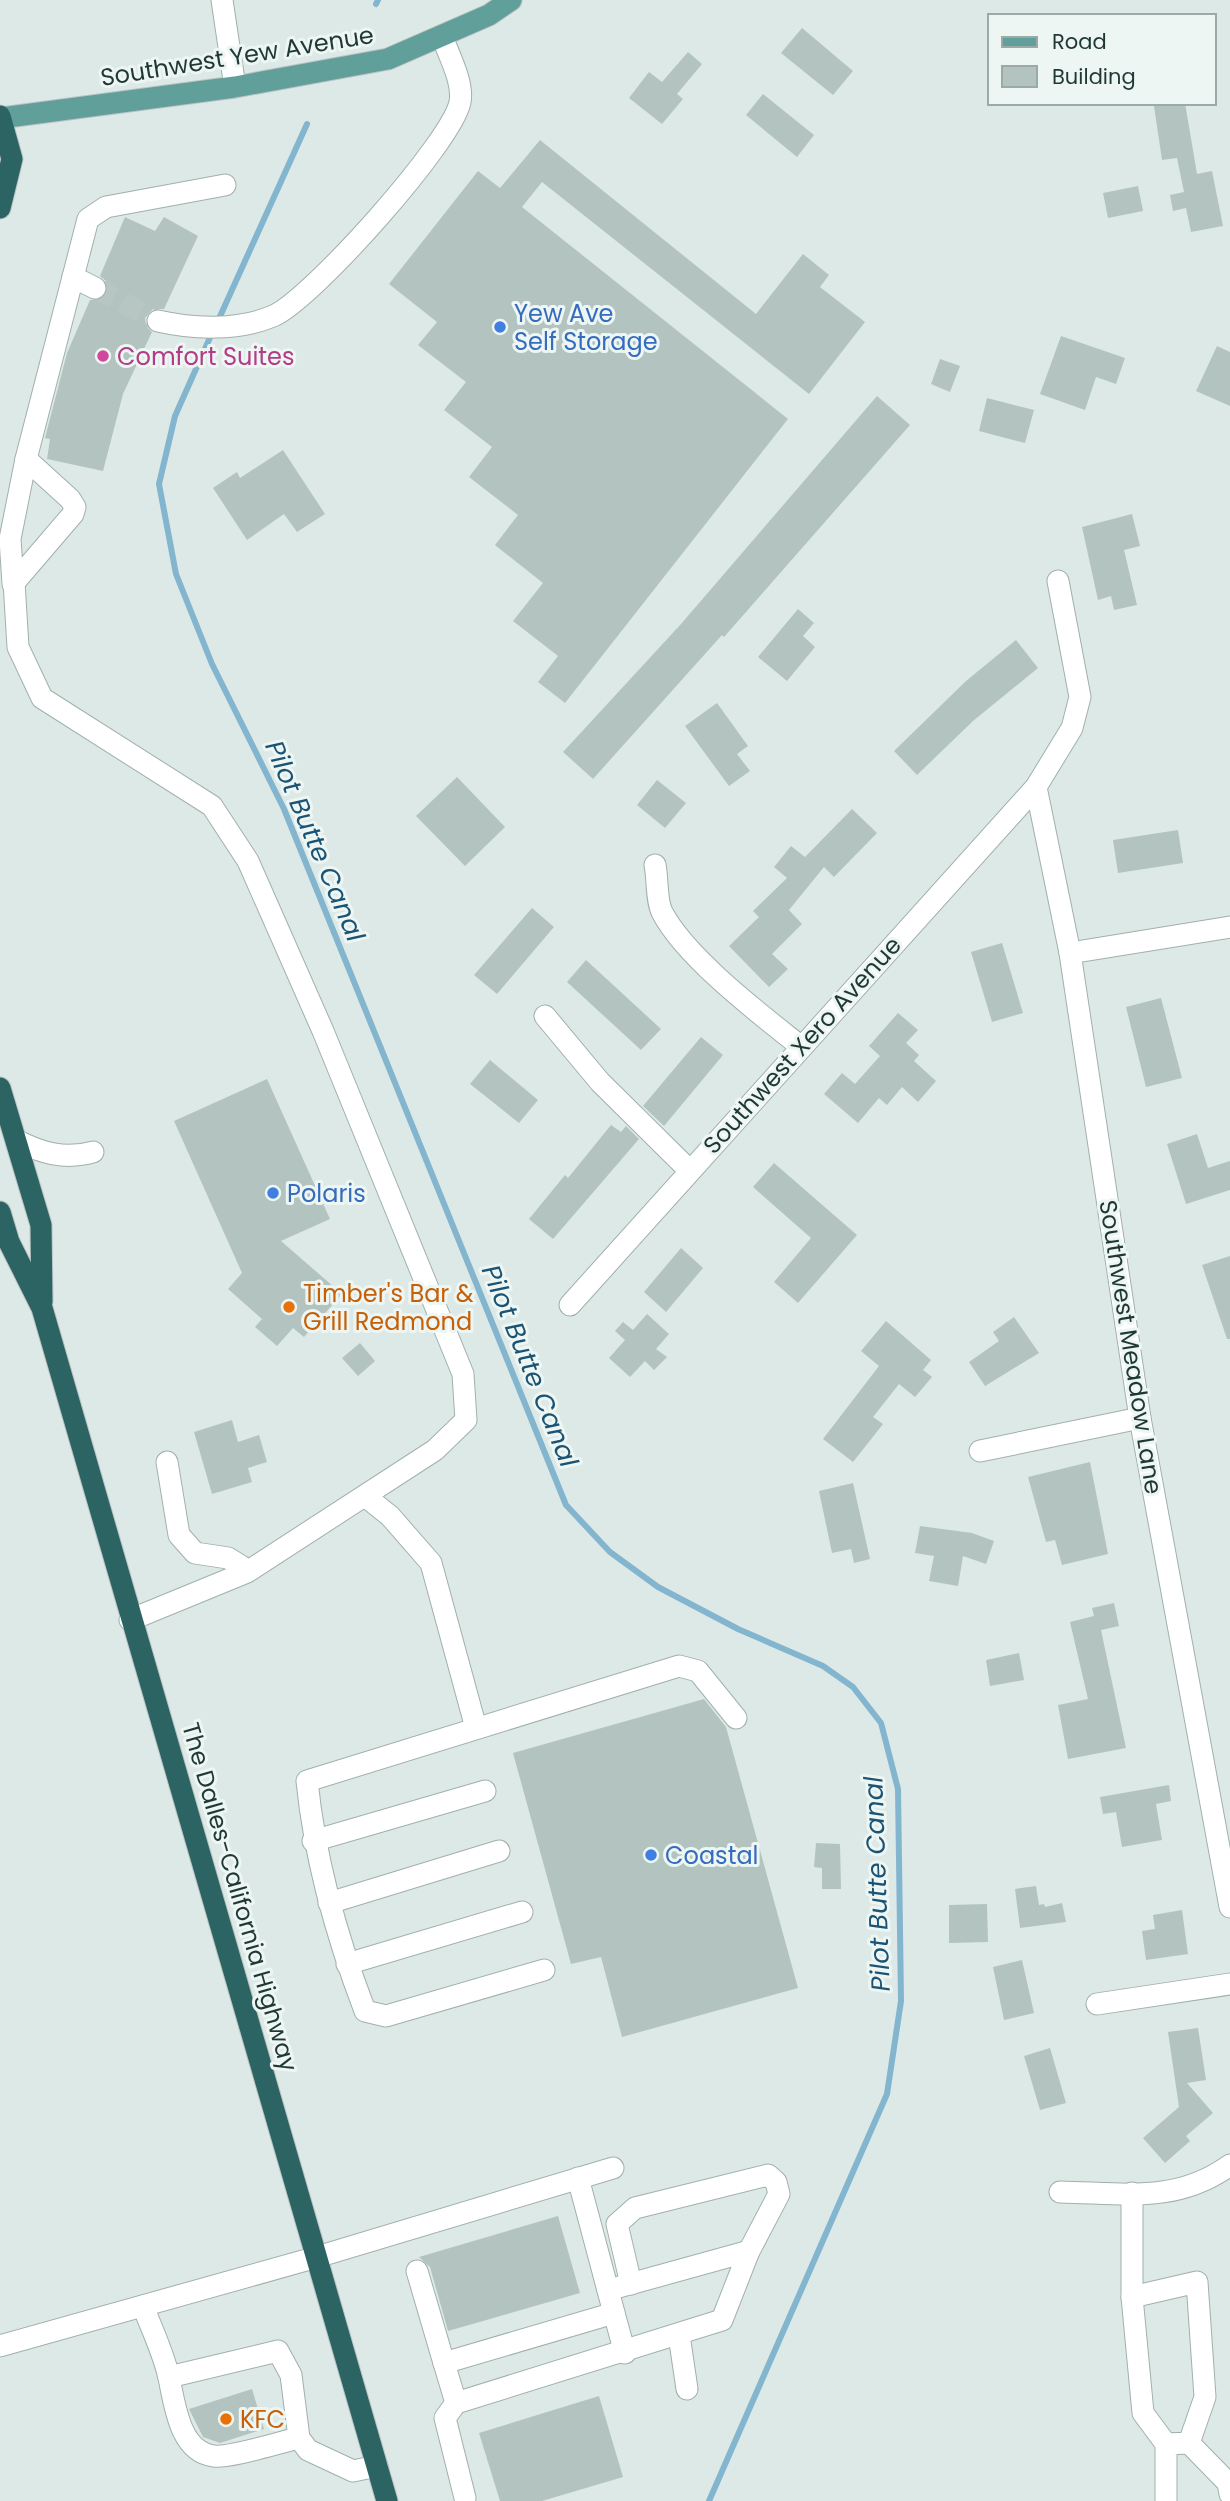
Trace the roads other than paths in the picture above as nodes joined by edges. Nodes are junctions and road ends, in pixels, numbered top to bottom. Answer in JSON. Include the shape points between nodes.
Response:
{"nodes":[{"id":1,"x":222,"y":0,"type":"edge"},
{"id":2,"x":511,"y":0,"type":"edge"},
{"id":3,"x":442,"y":36,"type":"junction"},
{"id":4,"x":235,"y":87,"type":"junction"},
{"id":5,"x":1,"y":117,"type":"edge"},
{"id":6,"x":225,"y":185,"type":"dead end"},
{"id":7,"x":0,"y":208,"type":"edge"},
{"id":8,"x":73,"y":277,"type":"junction"},
{"id":9,"x":95,"y":288,"type":"tunnel mouth"},
{"id":10,"x":158,"y":321,"type":"tunnel mouth"},
{"id":11,"x":26,"y":459,"type":"junction"},
{"id":12,"x":1058,"y":581,"type":"dead end"},
{"id":13,"x":14,"y":582,"type":"junction"},
{"id":14,"x":1036,"y":787,"type":"junction"},
{"id":15,"x":655,"y":865,"type":"dead end"},
{"id":16,"x":1230,"y":927,"type":"edge"},
{"id":17,"x":1070,"y":953,"type":"junction"},
{"id":18,"x":545,"y":1016,"type":"dead end"},
{"id":19,"x":800,"y":1046,"type":"junction"},
{"id":20,"x":0,"y":1088,"type":"edge"},
{"id":21,"x":16,"y":1140,"type":"junction"},
{"id":22,"x":93,"y":1152,"type":"dead end"},
{"id":23,"x":690,"y":1170,"type":"junction"},
{"id":24,"x":0,"y":1212,"type":"edge"},
{"id":25,"x":570,"y":1304,"type":"dead end"},
{"id":26,"x":42,"y":1308,"type":"junction"},
{"id":27,"x":1140,"y":1418,"type":"junction"},
{"id":28,"x":980,"y":1451,"type":"dead end"},
{"id":29,"x":167,"y":1462,"type":"dead end"},
{"id":30,"x":365,"y":1496,"type":"junction"},
{"id":31,"x":239,"y":1575,"type":"junction"},
{"id":32,"x":130,"y":1620,"type":"junction"},
{"id":33,"x":736,"y":1717,"type":"dead end"},
{"id":34,"x":476,"y":1728,"type":"junction"},
{"id":35,"x":485,"y":1791,"type":"dead end"},
{"id":36,"x":313,"y":1841,"type":"junction"},
{"id":37,"x":499,"y":1851,"type":"dead end"},
{"id":38,"x":330,"y":1903,"type":"junction"},
{"id":39,"x":1230,"y":1907,"type":"edge"},
{"id":40,"x":522,"y":1912,"type":"dead end"},
{"id":41,"x":347,"y":1964,"type":"junction"},
{"id":42,"x":544,"y":1970,"type":"dead end"},
{"id":43,"x":1230,"y":1984,"type":"edge"},
{"id":44,"x":1097,"y":2004,"type":"dead end"},
{"id":45,"x":1230,"y":2165,"type":"edge"},
{"id":46,"x":613,"y":2168,"type":"dead end"},
{"id":47,"x":578,"y":2178,"type":"junction"},
{"id":48,"x":1060,"y":2192,"type":"dead end"},
{"id":49,"x":1132,"y":2193,"type":"junction"},
{"id":50,"x":747,"y":2255,"type":"junction"},
{"id":51,"x":317,"y":2257,"type":"junction"},
{"id":52,"x":417,"y":2271,"type":"dead end"},
{"id":53,"x":631,"y":2284,"type":"junction"},
{"id":54,"x":608,"y":2290,"type":"junction"},
{"id":55,"x":1132,"y":2297,"type":"junction"},
{"id":56,"x":144,"y":2306,"type":"junction"},
{"id":57,"x":614,"y":2313,"type":"junction"},
{"id":58,"x":679,"y":2335,"type":"junction"},
{"id":59,"x":0,"y":2346,"type":"edge"},
{"id":60,"x":625,"y":2353,"type":"junction"},
{"id":61,"x":444,"y":2363,"type":"junction"},
{"id":62,"x":169,"y":2377,"type":"junction"},
{"id":63,"x":687,"y":2389,"type":"dead end"},
{"id":64,"x":456,"y":2403,"type":"junction"},
{"id":65,"x":299,"y":2438,"type":"junction"},
{"id":66,"x":1189,"y":2443,"type":"junction"},
{"id":67,"x":1166,"y":2444,"type":"junction"},
{"id":68,"x":377,"y":2466,"type":"junction"},
{"id":69,"x":1230,"y":2494,"type":"edge"},
{"id":70,"x":465,"y":2498,"type":"dead end"},
{"id":71,"x":387,"y":2501,"type":"edge"},
{"id":72,"x":1166,"y":2501,"type":"edge"}],
"edges":[{"from":1,"to":4,"type":"street"},
{"from":2,"to":3,"type":"main road","name":"Southwest Yew Avenue"},
{"from":3,"to":4,"type":"main road","name":"Southwest Yew Avenue","via":[[388,58]]},
{"from":3,"to":10,"type":"street","via":[[460,88],[454,117],[401,192],[321,280],[273,316],[188,328]]},
{"from":4,"to":5,"type":"main road","name":"Southwest Yew Avenue"},
{"from":5,"to":7,"type":"highway","via":[[12,159]]},
{"from":6,"to":8,"type":"street","via":[[96,210],[88,219]]},
{"from":8,"to":9,"type":"street"},
{"from":8,"to":11,"type":"street"},
{"from":11,"to":13,"type":"street","via":[[10,539]]},
{"from":11,"to":13,"type":"street","via":[[75,507]]},
{"from":12,"to":14,"type":"street","name":"Southwest Xero Avenue","via":[[1080,697],[1072,728]]},
{"from":13,"to":30,"type":"street","via":[[18,646],[42,698],[212,806],[248,861],[463,1374],[466,1420],[435,1450]]},
{"from":14,"to":17,"type":"street","name":"Southwest Meadow Lane"},
{"from":14,"to":19,"type":"street","name":"Southwest Xero Avenue"},
{"from":15,"to":19,"type":"street","via":[[661,911],[682,938],[732,990]]},
{"from":16,"to":17,"type":"street"},
{"from":17,"to":27,"type":"street","name":"Southwest Meadow Lane"},
{"from":18,"to":23,"type":"street","via":[[600,1082]]},
{"from":19,"to":23,"type":"street","name":"Southwest Xero Avenue"},
{"from":20,"to":21,"type":"highway","name":"The Dalles-California Highway"},
{"from":21,"to":22,"type":"street","via":[[38,1152],[74,1157]]},
{"from":21,"to":26,"type":"highway","name":"The Dalles-California Highway","via":[[41,1225]]},
{"from":23,"to":25,"type":"street","name":"Southwest Xero Avenue"},
{"from":24,"to":26,"type":"highway","name":"The Dalles-California Highway","via":[[9,1242]]},
{"from":26,"to":32,"type":"highway","name":"The Dalles-California Highway"},
{"from":27,"to":28,"type":"street"},
{"from":27,"to":39,"type":"street","name":"Southwest Meadow Lane"},
{"from":29,"to":31,"type":"street","via":[[179,1535],[195,1553],[229,1558],[241,1566]]},
{"from":30,"to":31,"type":"street"},
{"from":30,"to":34,"type":"street","via":[[390,1516],[431,1563]]},
{"from":31,"to":32,"type":"street"},
{"from":32,"to":51,"type":"highway","name":"The Dalles-California Highway"},
{"from":33,"to":34,"type":"street","via":[[698,1671],[679,1666]]},
{"from":34,"to":36,"type":"street","via":[[307,1781]]},
{"from":35,"to":36,"type":"street"},
{"from":36,"to":38,"type":"street"},
{"from":37,"to":38,"type":"street"},
{"from":38,"to":41,"type":"street"},
{"from":40,"to":41,"type":"street"},
{"from":41,"to":42,"type":"street","via":[[365,2011],[386,2016]]},
{"from":43,"to":44,"type":"street"},
{"from":45,"to":49,"type":"street","via":[[1211,2179],[1173,2193]]},
{"from":46,"to":47,"type":"street"},
{"from":47,"to":51,"type":"street"},
{"from":47,"to":54,"type":"street"},
{"from":48,"to":49,"type":"street"},
{"from":49,"to":55,"type":"street"},
{"from":50,"to":53,"type":"street","via":[[749,2251]]},
{"from":50,"to":53,"type":"street","via":[[779,2194],[768,2175],[635,2208],[617,2224]]},
{"from":50,"to":58,"type":"street","via":[[722,2320]]},
{"from":51,"to":56,"type":"street"},
{"from":51,"to":68,"type":"highway","name":"The Dalles-California Highway"},
{"from":52,"to":61,"type":"street"},
{"from":53,"to":54,"type":"street"},
{"from":54,"to":57,"type":"street"},
{"from":55,"to":66,"type":"street","via":[[1197,2281],[1205,2397]]},
{"from":55,"to":67,"type":"street","via":[[1143,2413]]},
{"from":56,"to":59,"type":"street"},
{"from":56,"to":62,"type":"street"},
{"from":57,"to":60,"type":"street"},
{"from":57,"to":61,"type":"street"},
{"from":58,"to":60,"type":"street"},
{"from":58,"to":63,"type":"street"},
{"from":60,"to":64,"type":"street"},
{"from":61,"to":64,"type":"street"},
{"from":62,"to":65,"type":"street","via":[[184,2431],[201,2454],[218,2457]]},
{"from":62,"to":65,"type":"street","via":[[278,2351],[291,2375]]},
{"from":64,"to":70,"type":"street","via":[[445,2418]]},
{"from":65,"to":68,"type":"street","via":[[308,2450],[353,2471]]},
{"from":66,"to":67,"type":"street"},
{"from":66,"to":69,"type":"street","via":[[1216,2467]]},
{"from":67,"to":72,"type":"street"},
{"from":68,"to":71,"type":"highway","name":"The Dalles-California Highway"}]}
